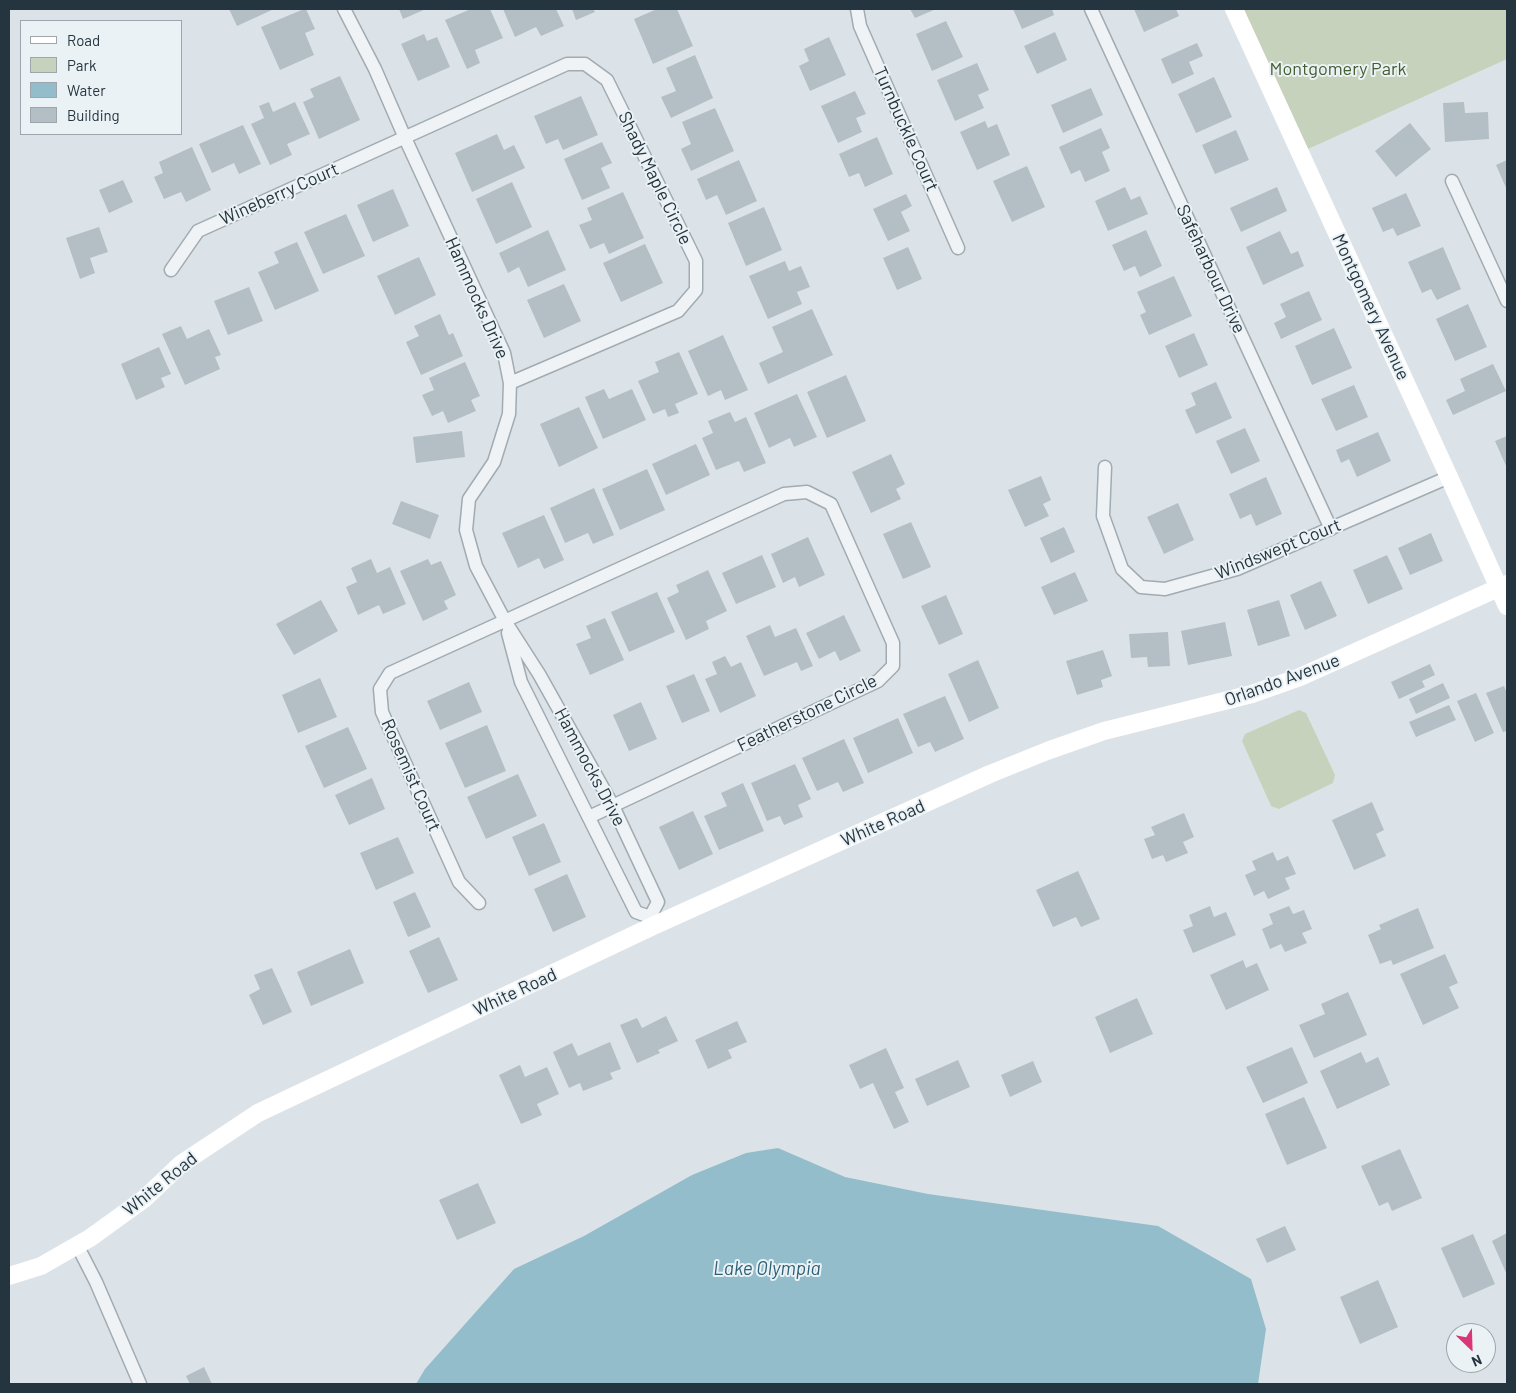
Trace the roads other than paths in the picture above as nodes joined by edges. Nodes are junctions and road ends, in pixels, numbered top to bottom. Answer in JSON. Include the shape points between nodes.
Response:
{"nodes":[{"id":1,"x":344,"y":9,"type":"edge"},
{"id":2,"x":857,"y":9,"type":"edge"},
{"id":3,"x":1091,"y":9,"type":"edge"},
{"id":4,"x":1234,"y":9,"type":"edge"},
{"id":5,"x":405,"y":138,"type":"junction"},
{"id":6,"x":1452,"y":181,"type":"dead end"},
{"id":7,"x":958,"y":248,"type":"dead end"},
{"id":8,"x":171,"y":270,"type":"dead end"},
{"id":9,"x":1507,"y":301,"type":"edge"},
{"id":10,"x":510,"y":383,"type":"junction"},
{"id":11,"x":1104,"y":467,"type":"dead end"},
{"id":12,"x":1450,"y":476,"type":"junction"},
{"id":13,"x":1331,"y":529,"type":"junction"},
{"id":14,"x":1503,"y":586,"type":"edge"},
{"id":15,"x":1507,"y":606,"type":"edge"},
{"id":16,"x":505,"y":621,"type":"junction"},
{"id":17,"x":1047,"y":751,"type":"joint"},
{"id":18,"x":613,"y":806,"type":"junction"},
{"id":19,"x":589,"y":817,"type":"junction"},
{"id":20,"x":479,"y":903,"type":"dead end"},
{"id":21,"x":651,"y":921,"type":"junction"},
{"id":22,"x":77,"y":1246,"type":"junction"},
{"id":23,"x":9,"y":1276,"type":"edge"},
{"id":24,"x":140,"y":1384,"type":"edge"}],
"edges":[{"from":1,"to":5,"type":"street","name":"Hammocks Drive"},
{"from":2,"to":7,"type":"street","name":"Turnbuckle Court","via":[[860,26]]},
{"from":3,"to":13,"type":"street","name":"Safeharbour Drive"},
{"from":4,"to":12,"type":"street","name":"Montgomery Avenue"},
{"from":5,"to":8,"type":"street","name":"Wineberry Court","via":[[198,231]]},
{"from":5,"to":10,"type":"street","name":"Hammocks Drive","via":[[504,353]]},
{"from":5,"to":10,"type":"street","name":"Shady Maple Circle","via":[[567,64],[585,64],[607,80],[696,261],[696,290],[678,311]]},
{"from":6,"to":9,"type":"street"},
{"from":10,"to":16,"type":"street","name":"Hammocks Drive","via":[[509,414],[494,462],[469,499],[466,530],[476,566]]},
{"from":11,"to":13,"type":"street","name":"Windswept Court","via":[[1103,516],[1122,569],[1141,586],[1165,589],[1237,569]]},
{"from":12,"to":13,"type":"street","name":"Windswept Court"},
{"from":12,"to":14,"type":"street","name":"Montgomery Avenue"},
{"from":14,"to":15,"type":"street","name":"Montgomery Avenue"},
{"from":14,"to":17,"type":"street","name":"Orlando Avenue","via":[[1276,686],[1104,731]]},
{"from":16,"to":18,"type":"street","name":"Hammocks Drive","via":[[539,674]]},
{"from":16,"to":18,"type":"street","name":"Featherstone Circle","via":[[784,494],[806,492],[831,504],[893,643],[893,666],[878,681]]},
{"from":16,"to":19,"type":"street","name":"Hammocks Drive","via":[[521,682]]},
{"from":16,"to":20,"type":"street","name":"Rosemist Court","via":[[390,673],[380,690],[382,712],[459,882]]},
{"from":17,"to":21,"type":"street","name":"White Road"},
{"from":18,"to":19,"type":"street","name":"Featherstone Circle"},
{"from":18,"to":21,"type":"street","name":"Hammocks Drive","via":[[658,902]]},
{"from":19,"to":21,"type":"street","name":"Hammocks Drive","via":[[636,912]]},
{"from":21,"to":22,"type":"street","name":"White Road","via":[[258,1113],[181,1164],[144,1199]]},
{"from":22,"to":23,"type":"street","name":"White Road","via":[[41,1266]]},
{"from":22,"to":24,"type":"street"}]}
